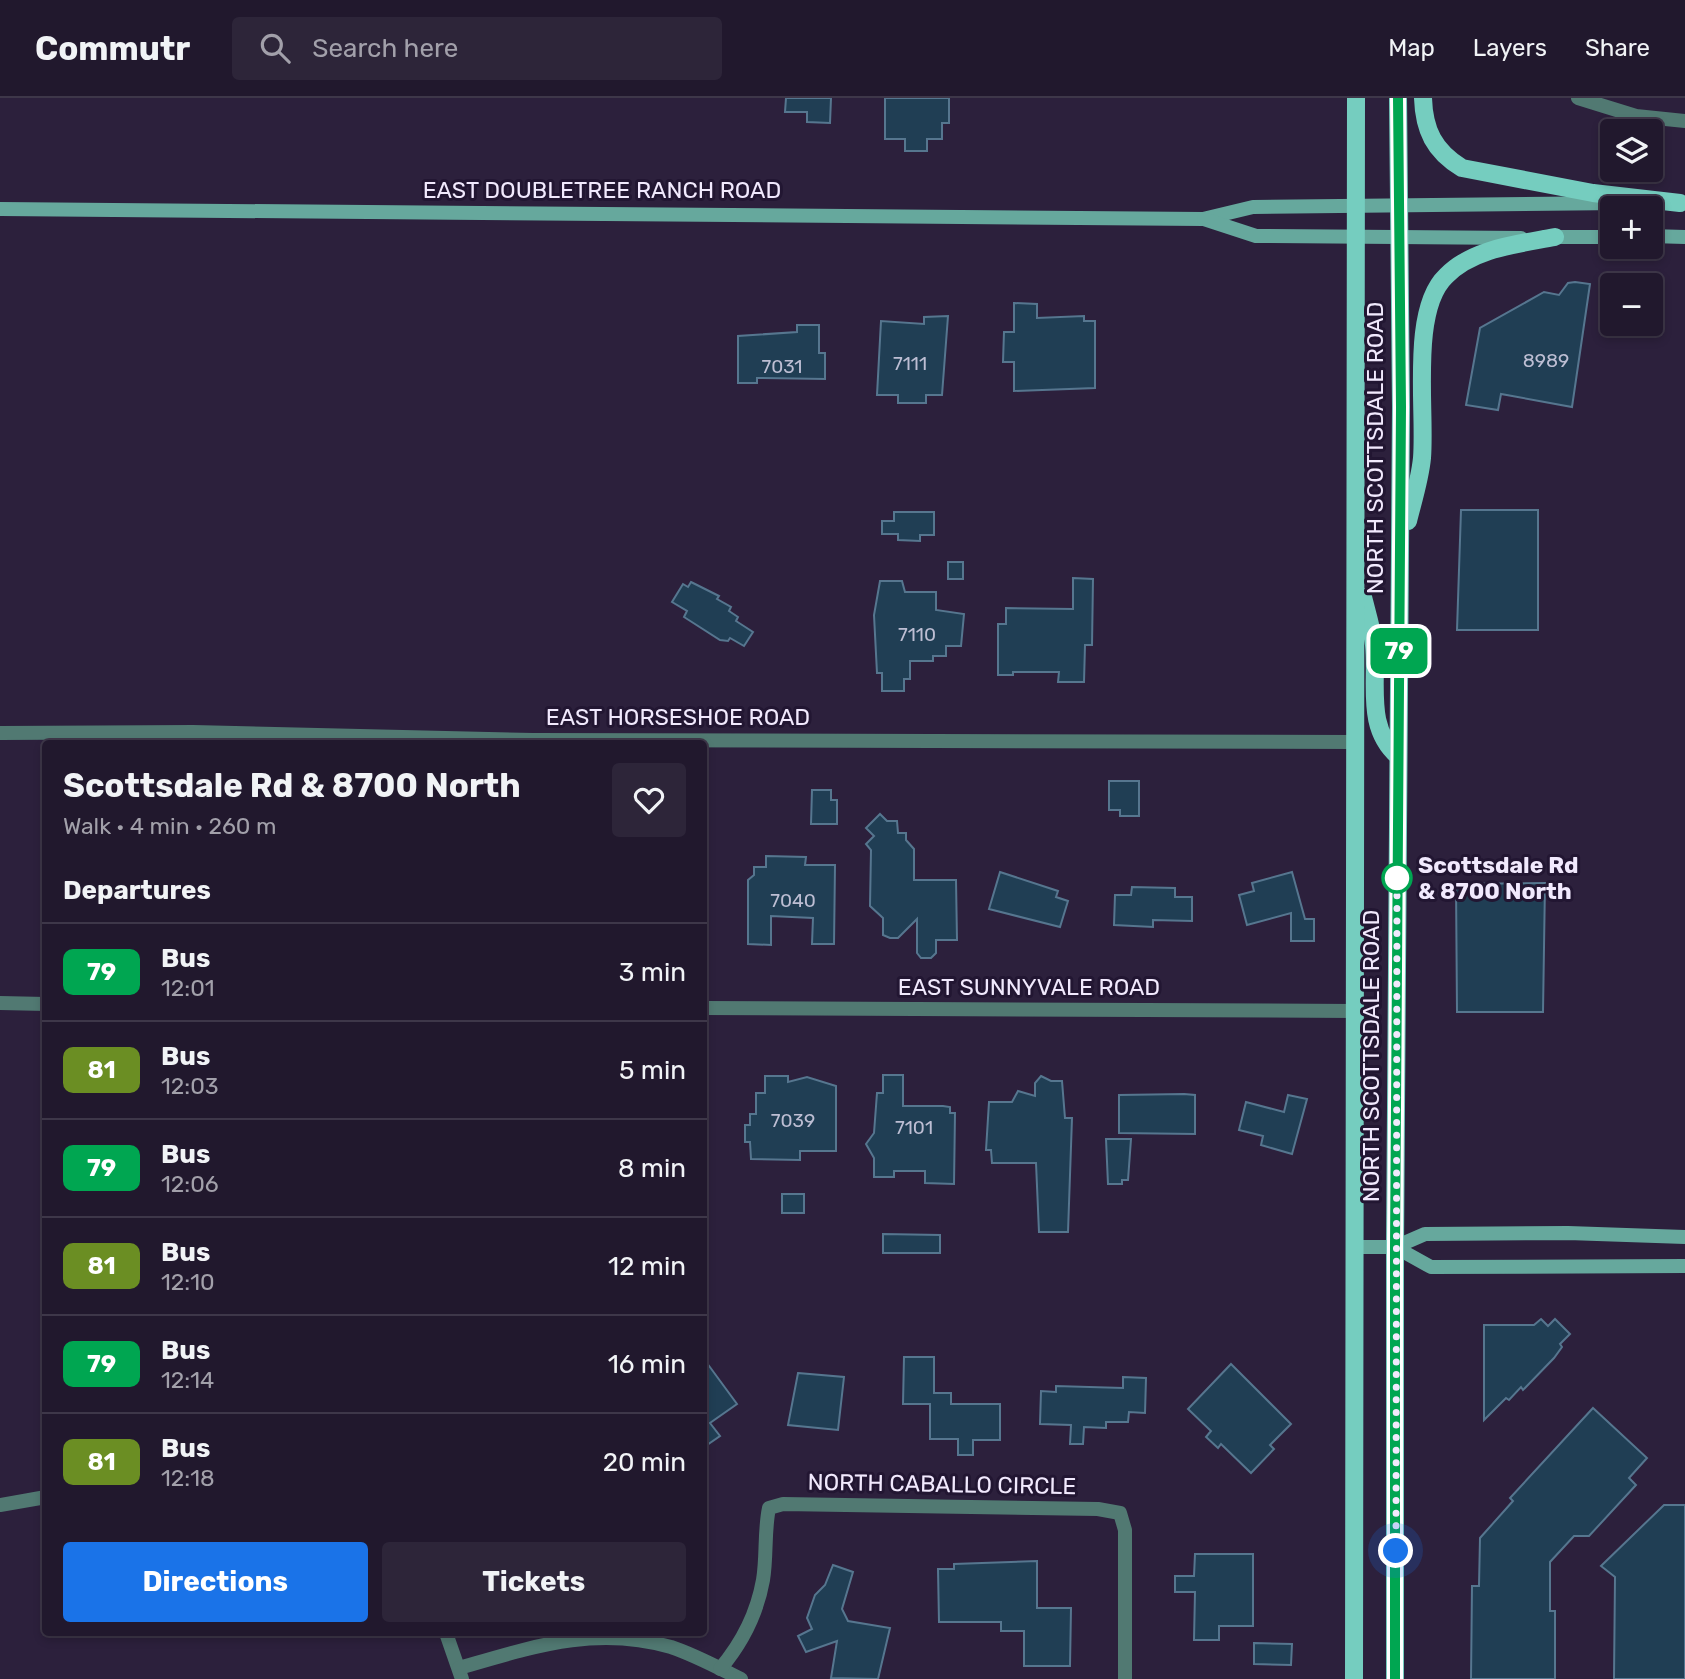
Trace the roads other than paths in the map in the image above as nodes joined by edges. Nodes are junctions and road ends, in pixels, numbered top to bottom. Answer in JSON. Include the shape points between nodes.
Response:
{"nodes":[{"id":1,"x":1356,"y":98,"type":"edge"},
{"id":2,"x":1398,"y":98,"type":"edge"},
{"id":3,"x":1423,"y":98,"type":"edge"},
{"id":4,"x":1578,"y":98,"type":"edge"},
{"id":5,"x":1685,"y":121,"type":"edge"},
{"id":6,"x":1683,"y":202,"type":"edge"},
{"id":7,"x":1356,"y":208,"type":"junction"},
{"id":8,"x":1399,"y":208,"type":"junction"},
{"id":9,"x":0,"y":209,"type":"edge"},
{"id":10,"x":1203,"y":219,"type":"junction"},
{"id":11,"x":1663,"y":236,"type":"edge"},
{"id":12,"x":1556,"y":237,"type":"junction"},
{"id":13,"x":1600,"y":237,"type":"edge"},
{"id":14,"x":1685,"y":237,"type":"edge"},
{"id":15,"x":1357,"y":238,"type":"junction"},
{"id":16,"x":1399,"y":238,"type":"junction"},
{"id":17,"x":1401,"y":562,"type":"junction"},
{"id":18,"x":1357,"y":564,"type":"junction"},
{"id":19,"x":0,"y":733,"type":"edge"},
{"id":20,"x":533,"y":740,"type":"edge"},
{"id":21,"x":707,"y":740,"type":"edge"},
{"id":22,"x":1356,"y":742,"type":"junction"},
{"id":23,"x":1398,"y":756,"type":"junction"},
{"id":24,"x":0,"y":1003,"type":"edge"},
{"id":25,"x":42,"y":1004,"type":"edge"},
{"id":26,"x":707,"y":1007,"type":"edge"},
{"id":27,"x":1354,"y":1011,"type":"junction"},
{"id":28,"x":1685,"y":1237,"type":"edge"},
{"id":29,"x":1354,"y":1247,"type":"junction"},
{"id":30,"x":1395,"y":1247,"type":"junction"},
{"id":31,"x":1685,"y":1266,"type":"edge"},
{"id":32,"x":42,"y":1498,"type":"edge"},
{"id":33,"x":0,"y":1505,"type":"edge"},
{"id":34,"x":447,"y":1636,"type":"edge"},
{"id":35,"x":1354,"y":1657,"type":"junction"},
{"id":36,"x":720,"y":1669,"type":"junction"},
{"id":37,"x":461,"y":1674,"type":"edge"},
{"id":38,"x":741,"y":1679,"type":"edge"},
{"id":39,"x":1125,"y":1679,"type":"edge"},
{"id":40,"x":1354,"y":1679,"type":"edge"},
{"id":41,"x":1360,"y":1679,"type":"edge"},
{"id":42,"x":1395,"y":1679,"type":"edge"}],
"edges":[{"from":1,"to":7,"type":"main road","name":"NORTH SCOTTSDALE ROAD"},
{"from":2,"to":8,"type":"main road","name":"NORTH SCOTTSDALE ROAD"},
{"from":3,"to":6,"type":"main road","via":[[1432,141],[1462,168],[1593,193]]},
{"from":4,"to":5,"type":"street","via":[[1627,114]]},
{"from":6,"to":8,"type":"main road","name":"EAST DOUBLETREE RANCH ROAD"},
{"from":7,"to":8,"type":"main road","name":"EAST DOUBLETREE RANCH ROAD"},
{"from":7,"to":10,"type":"main road","name":"EAST DOUBLETREE RANCH ROAD","via":[[1253,207]]},
{"from":7,"to":15,"type":"main road","name":"NORTH SCOTTSDALE ROAD"},
{"from":8,"to":16,"type":"main road","name":"NORTH SCOTTSDALE ROAD"},
{"from":9,"to":10,"type":"main road","name":"EAST DOUBLETREE RANCH ROAD"},
{"from":10,"to":15,"type":"main road","name":"EAST DOUBLETREE RANCH ROAD","via":[[1256,236]]},
{"from":11,"to":14,"type":"main road"},
{"from":12,"to":13,"type":"main road","name":"EAST DOUBLETREE RANCH ROAD"},
{"from":12,"to":16,"type":"main road","name":"EAST DOUBLETREE RANCH ROAD"},
{"from":12,"to":17,"type":"main road","via":[[1467,260],[1446,276],[1430,297],[1424,329],[1421,466]]},
{"from":15,"to":16,"type":"main road","name":"EAST DOUBLETREE RANCH ROAD"},
{"from":15,"to":18,"type":"main road","name":"NORTH SCOTTSDALE ROAD"},
{"from":16,"to":17,"type":"main road","name":"NORTH SCOTTSDALE ROAD"},
{"from":17,"to":23,"type":"main road","name":"NORTH SCOTTSDALE ROAD"},
{"from":18,"to":22,"type":"main road","name":"NORTH SCOTTSDALE ROAD"},
{"from":18,"to":23,"type":"main road","via":[[1374,646],[1377,724],[1385,743]]},
{"from":19,"to":20,"type":"street","name":"EAST HORSESHOE ROAD","via":[[193,732]]},
{"from":21,"to":22,"type":"street","name":"EAST HORSESHOE ROAD"},
{"from":22,"to":27,"type":"main road","name":"NORTH SCOTTSDALE ROAD"},
{"from":23,"to":30,"type":"main road","name":"NORTH SCOTTSDALE ROAD"},
{"from":24,"to":25,"type":"street"},
{"from":26,"to":27,"type":"street","name":"EAST SUNNYVALE ROAD"},
{"from":27,"to":29,"type":"main road","name":"NORTH SCOTTSDALE ROAD"},
{"from":28,"to":30,"type":"main road","via":[[1425,1234]]},
{"from":29,"to":30,"type":"main road"},
{"from":29,"to":35,"type":"main road","name":"NORTH SCOTTSDALE ROAD"},
{"from":30,"to":31,"type":"main road","via":[[1431,1267]]},
{"from":30,"to":42,"type":"main road","name":"NORTH SCOTTSDALE ROAD"},
{"from":32,"to":33,"type":"street"},
{"from":34,"to":37,"type":"street"},
{"from":35,"to":40,"type":"main road","name":"NORTH SCOTTSDALE ROAD"},
{"from":35,"to":41,"type":"main road"},
{"from":36,"to":37,"type":"street","via":[[674,1648],[594,1637],[556,1640]]},
{"from":36,"to":38,"type":"street"},
{"from":36,"to":39,"type":"street","name":"NORTH CABALLO CIRCLE","via":[[737,1650],[754,1615],[763,1579],[769,1508],[783,1504],[1098,1509],[1120,1513],[1125,1530]]}]}
